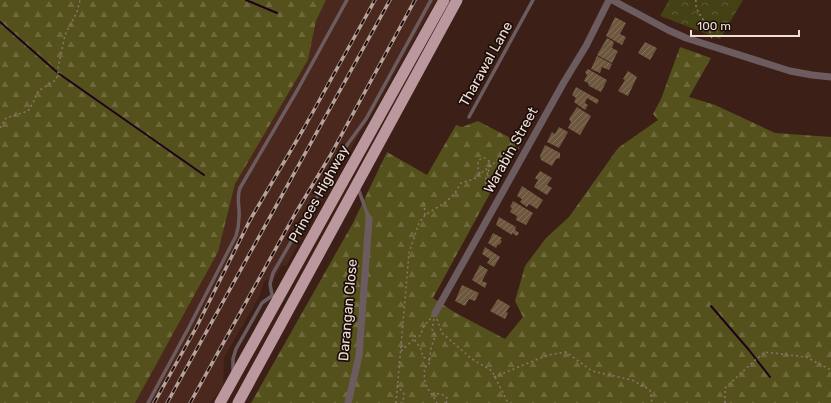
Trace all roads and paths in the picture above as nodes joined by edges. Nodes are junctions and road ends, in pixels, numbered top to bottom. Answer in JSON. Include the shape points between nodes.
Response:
{"nodes":[{"id":1,"x":80,"y":0,"type":"edge"},
{"id":2,"x":347,"y":0,"type":"edge"},
{"id":3,"x":431,"y":0,"type":"edge"},
{"id":4,"x":444,"y":0,"type":"edge"},
{"id":5,"x":457,"y":0,"type":"edge"},
{"id":6,"x":534,"y":0,"type":"edge"},
{"id":7,"x":609,"y":0,"type":"edge"},
{"id":8,"x":612,"y":0,"type":"edge"},
{"id":9,"x":696,"y":0,"type":"edge"},
{"id":10,"x":714,"y":46,"type":"junction"},
{"id":11,"x":831,"y":77,"type":"edge"},
{"id":12,"x":469,"y":117,"type":"dead end"},
{"id":13,"x":0,"y":128,"type":"edge"},
{"id":14,"x":528,"y":146,"type":"junction"},
{"id":15,"x":489,"y":167,"type":"junction"},
{"id":16,"x":480,"y":174,"type":"junction"},
{"id":17,"x":356,"y":184,"type":"junction"},
{"id":18,"x":424,"y":203,"type":"dead end"},
{"id":19,"x":425,"y":215,"type":"junction"},
{"id":20,"x":369,"y":219,"type":"joint"},
{"id":21,"x":236,"y":236,"type":"junction"},
{"id":22,"x":240,"y":239,"type":"dead end"},
{"id":23,"x":276,"y":295,"type":"junction"},
{"id":24,"x":292,"y":301,"type":"junction"},
{"id":25,"x":435,"y":313,"type":"junction"},
{"id":26,"x":414,"y":339,"type":"junction"},
{"id":27,"x":400,"y":352,"type":"junction"},
{"id":28,"x":430,"y":360,"type":"junction"},
{"id":29,"x":831,"y":370,"type":"edge"},
{"id":30,"x":494,"y":377,"type":"junction"},
{"id":31,"x":397,"y":385,"type":"junction"},
{"id":32,"x":432,"y":394,"type":"junction"},
{"id":33,"x":148,"y":403,"type":"edge"},
{"id":34,"x":220,"y":403,"type":"edge"},
{"id":35,"x":238,"y":403,"type":"edge"},
{"id":36,"x":348,"y":403,"type":"edge"},
{"id":37,"x":396,"y":403,"type":"edge"},
{"id":38,"x":403,"y":403,"type":"edge"},
{"id":39,"x":437,"y":403,"type":"edge"},
{"id":40,"x":446,"y":403,"type":"edge"},
{"id":41,"x":508,"y":403,"type":"edge"},
{"id":42,"x":652,"y":403,"type":"edge"},
{"id":43,"x":725,"y":403,"type":"edge"}],
"edges":[{"from":1,"to":13,"type":"path","via":[[66,34],[56,80],[38,91],[28,111],[6,118]]},
{"from":2,"to":21,"type":"lane","via":[[239,191],[239,222]]},
{"from":3,"to":23,"type":"lane","via":[[366,119],[347,145],[273,273],[270,284]]},
{"from":4,"to":23,"type":"highway","name":"Princes Highway"},
{"from":5,"to":17,"type":"highway","name":"Princes Highway"},
{"from":6,"to":12,"type":"lane","name":"Tharawal Lane"},
{"from":7,"to":14,"type":"street","name":"Warabin Street","via":[[586,46]]},
{"from":8,"to":10,"type":"street","via":[[677,34]]},
{"from":9,"to":10,"type":"path","via":[[695,3],[709,28]]},
{"from":10,"to":11,"type":"street","via":[[790,71]]},
{"from":14,"to":15,"type":"path","via":[[511,150]]},
{"from":14,"to":25,"type":"street","name":"Warabin Street"},
{"from":15,"to":16,"type":"path","via":[[485,158],[478,161]]},
{"from":15,"to":16,"type":"path","via":[[487,184],[485,182],[488,171],[486,169]]},
{"from":16,"to":19,"type":"path","via":[[461,183],[446,202]]},
{"from":17,"to":20,"type":"lane"},
{"from":17,"to":24,"type":"highway","name":"Princes Highway"},
{"from":18,"to":19,"type":"path"},
{"from":19,"to":27,"type":"path","via":[[418,223],[409,253]]},
{"from":20,"to":36,"type":"street","name":"Darangan Close","via":[[359,356]]},
{"from":21,"to":22,"type":"lane"},
{"from":21,"to":33,"type":"lane"},
{"from":23,"to":24,"type":"lane"},
{"from":23,"to":34,"type":"highway","name":"Princes Highway"},
{"from":24,"to":35,"type":"highway","name":"Princes Highway"},
{"from":25,"to":26,"type":"path","via":[[424,326],[420,336],[415,336]]},
{"from":25,"to":28,"type":"path","via":[[432,329],[435,336]]},
{"from":25,"to":30,"type":"path","via":[[442,334],[472,359],[492,371]]},
{"from":26,"to":27,"type":"path"},
{"from":26,"to":28,"type":"path","via":[[423,357]]},
{"from":27,"to":31,"type":"path"},
{"from":28,"to":32,"type":"path","via":[[424,374],[426,387]]},
{"from":29,"to":43,"type":"path","via":[[806,357],[765,352],[725,388]]},
{"from":30,"to":41,"type":"path"},
{"from":30,"to":42,"type":"path","via":[[548,355],[566,352],[592,371],[632,380],[644,386],[650,390]]},
{"from":31,"to":37,"type":"path"},
{"from":31,"to":38,"type":"path","via":[[404,394]]},
{"from":32,"to":39,"type":"path"},
{"from":32,"to":40,"type":"path","via":[[444,395],[448,400]]}]}
